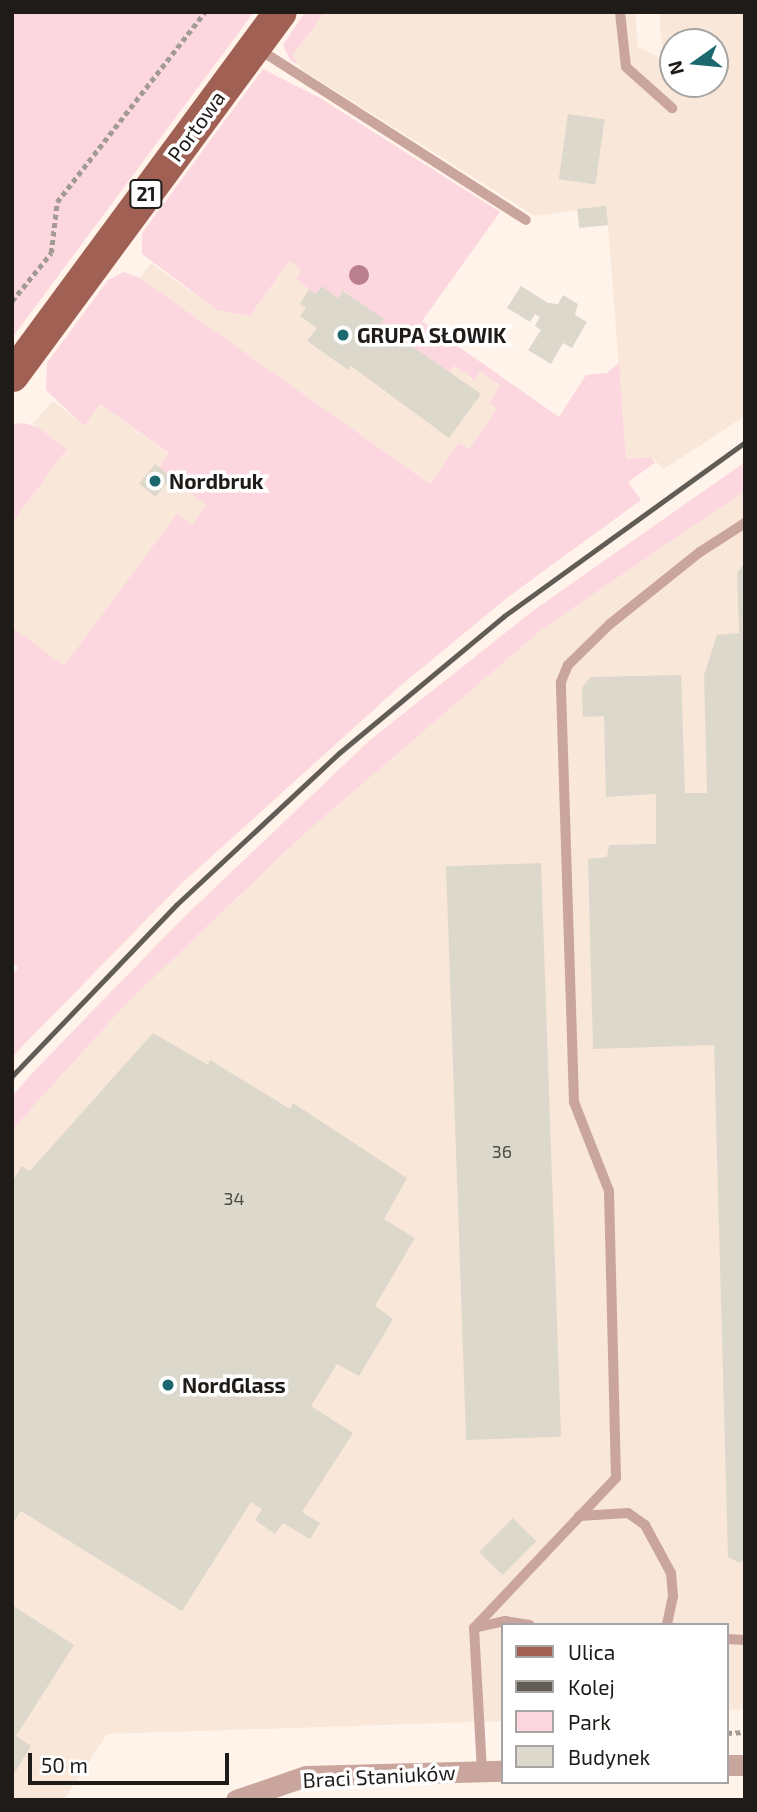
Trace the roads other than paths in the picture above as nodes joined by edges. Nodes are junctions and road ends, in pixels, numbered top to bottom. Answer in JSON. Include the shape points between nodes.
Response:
{"nodes":[{"id":1,"x":280,"y":12,"type":"edge"},
{"id":2,"x":621,"y":12,"type":"edge"},
{"id":3,"x":255,"y":46,"type":"junction"},
{"id":4,"x":671,"y":108,"type":"dead end"},
{"id":5,"x":526,"y":220,"type":"dead end"},
{"id":6,"x":12,"y":375,"type":"edge"},
{"id":7,"x":745,"y":523,"type":"edge"},
{"id":8,"x":579,"y":1516,"type":"junction"},
{"id":9,"x":518,"y":1623,"type":"edge"},
{"id":10,"x":667,"y":1623,"type":"edge"},
{"id":11,"x":474,"y":1628,"type":"junction"},
{"id":12,"x":493,"y":1771,"type":"edge"},
{"id":13,"x":254,"y":1796,"type":"edge"},
{"id":14,"x":236,"y":1800,"type":"edge"}],
"edges":[{"from":1,"to":3,"type":"main road","name":"Portowa","number":"21"},
{"from":2,"to":4,"type":"lane","via":[[626,66]]},
{"from":3,"to":5,"type":"lane"},
{"from":3,"to":6,"type":"main road","name":"Portowa","number":"21"},
{"from":7,"to":8,"type":"lane","via":[[700,552],[610,624],[568,665],[561,682],[574,1102],[609,1191],[616,1478]]},
{"from":8,"to":10,"type":"lane","via":[[628,1513],[645,1525],[671,1573],[673,1596]]},
{"from":8,"to":11,"type":"lane"},
{"from":9,"to":11,"type":"lane"},
{"from":11,"to":12,"type":"lane"},
{"from":12,"to":13,"type":"street","name":"Braci Staniuków","via":[[331,1774]]},
{"from":13,"to":14,"type":"street","name":"Braci Staniuków"}]}
